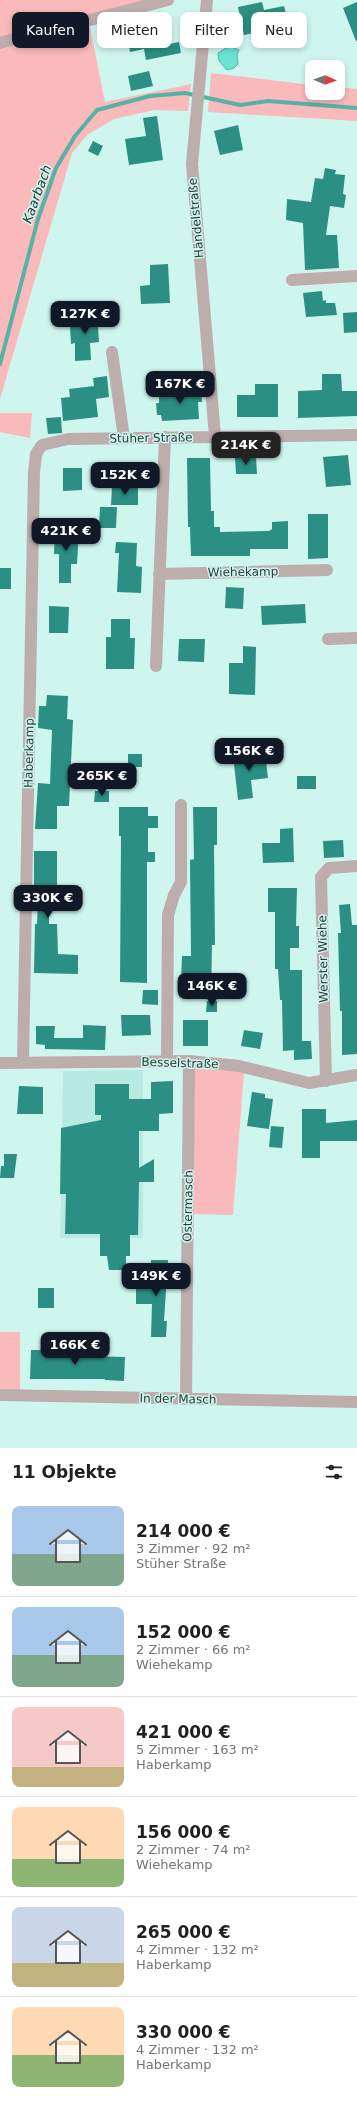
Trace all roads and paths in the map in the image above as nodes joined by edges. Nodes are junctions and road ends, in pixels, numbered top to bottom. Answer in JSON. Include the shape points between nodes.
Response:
{"nodes":[{"id":1,"x":168,"y":0,"type":"edge"},
{"id":2,"x":207,"y":0,"type":"edge"},
{"id":3,"x":0,"y":43,"type":"edge"},
{"id":4,"x":357,"y":276,"type":"edge"},
{"id":5,"x":292,"y":280,"type":"dead end"},
{"id":6,"x":112,"y":352,"type":"dead end"},
{"id":7,"x":357,"y":435,"type":"edge"},
{"id":8,"x":215,"y":436,"type":"junction"},
{"id":9,"x":124,"y":438,"type":"junction"},
{"id":10,"x":165,"y":438,"type":"junction"},
{"id":11,"x":42,"y":445,"type":"joint"},
{"id":12,"x":327,"y":570,"type":"dead end"},
{"id":13,"x":159,"y":574,"type":"junction"},
{"id":14,"x":357,"y":638,"type":"edge"},
{"id":15,"x":328,"y":639,"type":"dead end"},
{"id":16,"x":156,"y":666,"type":"dead end"},
{"id":17,"x":181,"y":805,"type":"dead end"},
{"id":18,"x":357,"y":866,"type":"edge"},
{"id":19,"x":167,"y":1061,"type":"junction"},
{"id":20,"x":190,"y":1061,"type":"junction"},
{"id":21,"x":23,"y":1062,"type":"junction"},
{"id":22,"x":0,"y":1063,"type":"edge"},
{"id":23,"x":357,"y":1075,"type":"edge"},
{"id":24,"x":326,"y":1082,"type":"junction"},
{"id":25,"x":0,"y":1395,"type":"edge"},
{"id":26,"x":186,"y":1399,"type":"junction"},
{"id":27,"x":357,"y":1402,"type":"edge"}],
"edges":[{"from":1,"to":3,"type":"street"},
{"from":2,"to":8,"type":"street","name":"Händelstraße","via":[[192,164]]},
{"from":4,"to":5,"type":"street"},
{"from":6,"to":9,"type":"street"},
{"from":7,"to":8,"type":"street","name":"Stüher Straße"},
{"from":8,"to":10,"type":"street","name":"Stüher Straße"},
{"from":9,"to":10,"type":"street","name":"Stüher Straße"},
{"from":9,"to":11,"type":"street","name":"Stüher Straße","via":[[68,439]]},
{"from":10,"to":13,"type":"street"},
{"from":11,"to":21,"type":"street","name":"Haberkamp","via":[[36,454],[34,473]]},
{"from":12,"to":13,"type":"street","name":"Wiehekamp"},
{"from":13,"to":16,"type":"street"},
{"from":14,"to":15,"type":"street"},
{"from":17,"to":19,"type":"street","via":[[181,882],[168,915]]},
{"from":18,"to":24,"type":"street","name":"Werster Wiehe","via":[[330,868],[321,877]]},
{"from":19,"to":20,"type":"street","name":"Besselstraße"},
{"from":19,"to":21,"type":"street","name":"Besselstraße"},
{"from":20,"to":24,"type":"street","name":"Besselstraße","via":[[239,1066],[309,1082]]},
{"from":20,"to":26,"type":"street","name":"Ostermasch"},
{"from":21,"to":22,"type":"street","name":"Besselstraße"},
{"from":23,"to":24,"type":"street","name":"Besselstraße"},
{"from":25,"to":26,"type":"street","name":"In der Masch"},
{"from":26,"to":27,"type":"street","name":"In der Masch"}]}
